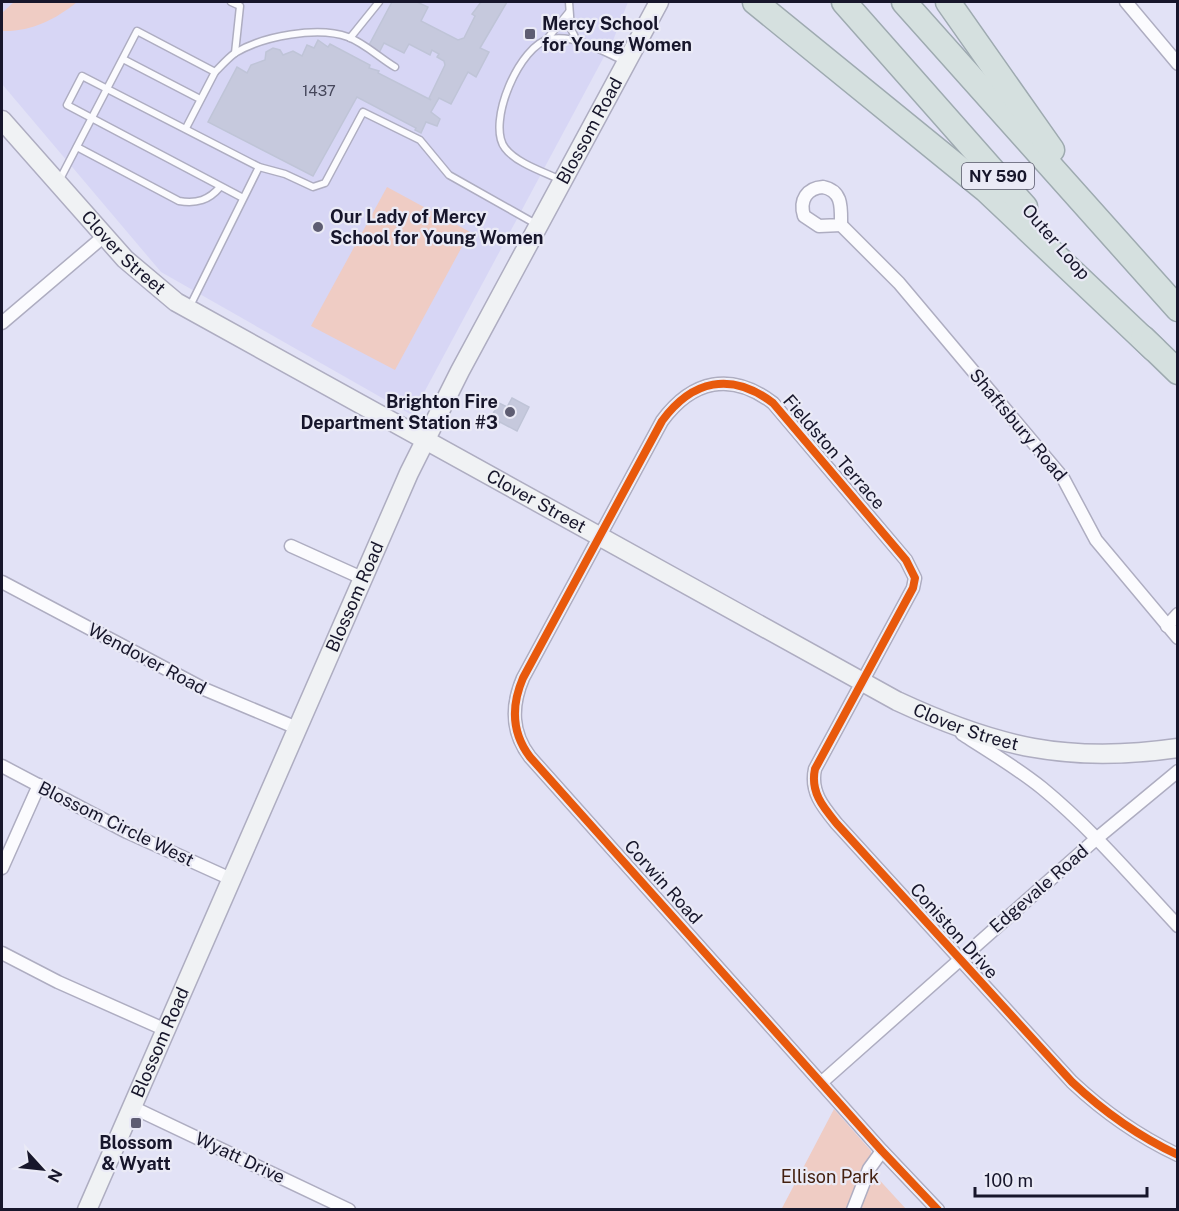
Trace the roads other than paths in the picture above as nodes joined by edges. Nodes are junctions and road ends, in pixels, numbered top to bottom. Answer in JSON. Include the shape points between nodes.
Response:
{"nodes":[{"id":1,"x":231,"y":2,"type":"edge"},
{"id":2,"x":379,"y":2,"type":"edge"},
{"id":3,"x":569,"y":2,"type":"edge"},
{"id":4,"x":659,"y":2,"type":"edge"},
{"id":5,"x":755,"y":2,"type":"edge"},
{"id":6,"x":844,"y":2,"type":"edge"},
{"id":7,"x":904,"y":2,"type":"edge"},
{"id":8,"x":948,"y":2,"type":"edge"},
{"id":9,"x":1126,"y":2,"type":"edge"},
{"id":10,"x":569,"y":11,"type":"junction"},
{"id":11,"x":350,"y":38,"type":"junction"},
{"id":12,"x":576,"y":39,"type":"junction"},
{"id":13,"x":547,"y":40,"type":"junction"},
{"id":14,"x":235,"y":53,"type":"junction"},
{"id":15,"x":123,"y":59,"type":"junction"},
{"id":16,"x":627,"y":62,"type":"junction"},
{"id":17,"x":1178,"y":64,"type":"edge"},
{"id":18,"x":395,"y":67,"type":"dead end"},
{"id":19,"x":215,"y":72,"type":"junction"},
{"id":20,"x":108,"y":89,"type":"junction"},
{"id":21,"x":200,"y":99,"type":"junction"},
{"id":22,"x":92,"y":119,"type":"junction"},
{"id":23,"x":2,"y":120,"type":"edge"},
{"id":24,"x":186,"y":128,"type":"junction"},
{"id":25,"x":77,"y":147,"type":"junction"},
{"id":26,"x":259,"y":166,"type":"junction"},
{"id":27,"x":564,"y":181,"type":"junction"},
{"id":28,"x":57,"y":184,"type":"junction"},
{"id":29,"x":220,"y":187,"type":"junction"},
{"id":30,"x":243,"y":198,"type":"junction"},
{"id":31,"x":841,"y":225,"type":"dead end"},
{"id":32,"x":539,"y":226,"type":"junction"},
{"id":33,"x":103,"y":237,"type":"junction"},
{"id":34,"x":1129,"y":256,"type":"junction"},
{"id":35,"x":188,"y":309,"type":"junction"},
{"id":36,"x":1178,"y":309,"type":"edge"},
{"id":37,"x":2,"y":323,"type":"edge"},
{"id":38,"x":1154,"y":349,"type":"junction"},
{"id":39,"x":1178,"y":372,"type":"edge"},
{"id":40,"x":425,"y":441,"type":"junction"},
{"id":41,"x":598,"y":536,"type":"junction"},
{"id":42,"x":291,"y":546,"type":"dead end"},
{"id":43,"x":362,"y":578,"type":"junction"},
{"id":44,"x":2,"y":582,"type":"edge"},
{"id":45,"x":1178,"y":614,"type":"edge"},
{"id":46,"x":1167,"y":626,"type":"junction"},
{"id":47,"x":1178,"y":638,"type":"edge"},
{"id":48,"x":862,"y":682,"type":"junction"},
{"id":49,"x":948,"y":725,"type":"junction"},
{"id":50,"x":297,"y":728,"type":"junction"},
{"id":51,"x":1178,"y":748,"type":"edge"},
{"id":52,"x":2,"y":766,"type":"edge"},
{"id":53,"x":1178,"y":771,"type":"edge"},
{"id":54,"x":39,"y":785,"type":"junction"},
{"id":55,"x":1096,"y":839,"type":"junction"},
{"id":56,"x":2,"y":868,"type":"edge"},
{"id":57,"x":231,"y":879,"type":"junction"},
{"id":58,"x":1178,"y":926,"type":"edge"},
{"id":59,"x":2,"y":953,"type":"edge"},
{"id":60,"x":960,"y":960,"type":"junction"},
{"id":61,"x":166,"y":1030,"type":"junction"},
{"id":62,"x":822,"y":1082,"type":"junction"},
{"id":63,"x":132,"y":1107,"type":"junction"},
{"id":64,"x":882,"y":1151,"type":"junction"},
{"id":65,"x":1178,"y":1155,"type":"edge"},
{"id":66,"x":87,"y":1209,"type":"edge"},
{"id":67,"x":349,"y":1209,"type":"edge"},
{"id":68,"x":853,"y":1209,"type":"edge"},
{"id":69,"x":938,"y":1209,"type":"edge"}],
"edges":[{"from":1,"to":14,"type":"lane","via":[[240,6]]},
{"from":2,"to":11,"type":"lane"},
{"from":3,"to":10,"type":"lane"},
{"from":4,"to":16,"type":"street","name":"Blossom Road"},
{"from":5,"to":38,"type":"highway","via":[[986,190]]},
{"from":6,"to":38,"type":"highway","name":"Outer Loop","number":"NY 590"},
{"from":7,"to":34,"type":"highway","number":"NY 590"},
{"from":8,"to":34,"type":"highway"},
{"from":9,"to":17,"type":"street"},
{"from":10,"to":12,"type":"lane"},
{"from":10,"to":13,"type":"lane"},
{"from":11,"to":14,"type":"lane","via":[[311,32]]},
{"from":11,"to":18,"type":"lane"},
{"from":12,"to":13,"type":"lane"},
{"from":12,"to":16,"type":"lane"},
{"from":13,"to":27,"type":"lane","via":[[535,47],[517,71],[506,92],[498,126],[505,148]]},
{"from":14,"to":19,"type":"lane"},
{"from":15,"to":19,"type":"lane","via":[[137,31]]},
{"from":15,"to":20,"type":"lane"},
{"from":15,"to":21,"type":"lane"},
{"from":16,"to":27,"type":"street","name":"Blossom Road"},
{"from":19,"to":21,"type":"lane"},
{"from":20,"to":22,"type":"lane"},
{"from":20,"to":22,"type":"lane","via":[[82,76],[68,105]]},
{"from":20,"to":24,"type":"lane"},
{"from":21,"to":24,"type":"lane"},
{"from":22,"to":25,"type":"lane"},
{"from":22,"to":29,"type":"lane"},
{"from":23,"to":28,"type":"street","name":"Clover Street"},
{"from":24,"to":26,"type":"lane"},
{"from":25,"to":28,"type":"lane"},
{"from":25,"to":29,"type":"lane","via":[[179,201],[206,200]]},
{"from":26,"to":30,"type":"lane"},
{"from":26,"to":32,"type":"lane","via":[[313,188],[320,187],[363,112],[420,140],[449,175]]},
{"from":27,"to":32,"type":"street","name":"Blossom Road"},
{"from":28,"to":33,"type":"street","name":"Clover Street"},
{"from":29,"to":30,"type":"lane"},
{"from":30,"to":35,"type":"lane"},
{"from":31,"to":46,"type":"street","name":"Shaftsbury Road","via":[[899,283],[1063,478],[1096,540]]},
{"from":32,"to":40,"type":"street","name":"Blossom Road"},
{"from":33,"to":35,"type":"street","name":"Clover Street","via":[[144,278]]},
{"from":33,"to":37,"type":"street"},
{"from":34,"to":36,"type":"highway","number":"NY 590"},
{"from":35,"to":40,"type":"street","name":"Clover Street"},
{"from":38,"to":39,"type":"highway","name":"Outer Loop","number":"NY 590"},
{"from":40,"to":41,"type":"street","name":"Clover Street"},
{"from":40,"to":43,"type":"street","name":"Blossom Road"},
{"from":41,"to":48,"type":"street","name":"Clover Street"},
{"from":41,"to":48,"type":"street","name":"Fieldston Terrace","via":[[662,422],[686,396],[707,386],[728,383],[751,388],[778,408],[912,570],[913,588]]},
{"from":41,"to":62,"type":"street","name":"Corwin Road","via":[[519,689],[514,709],[518,735],[530,757]]},
{"from":42,"to":43,"type":"street"},
{"from":43,"to":50,"type":"street","name":"Blossom Road"},
{"from":44,"to":50,"type":"street","name":"Wendover Road","via":[[204,689]]},
{"from":45,"to":46,"type":"street"},
{"from":46,"to":47,"type":"street","name":"Shaftsbury Road"},
{"from":48,"to":49,"type":"street","name":"Clover Street"},
{"from":48,"to":60,"type":"street","name":"Coniston Drive","via":[[814,769],[814,790],[837,824]]},
{"from":49,"to":51,"type":"street","name":"Clover Street","via":[[1014,746],[1065,753],[1103,755]]},
{"from":49,"to":55,"type":"street","via":[[1021,771]]},
{"from":50,"to":57,"type":"street","name":"Blossom Road"},
{"from":52,"to":54,"type":"street","name":"Blossom Circle West"},
{"from":53,"to":55,"type":"street","name":"Edgevale Road"},
{"from":54,"to":56,"type":"street"},
{"from":54,"to":57,"type":"street","name":"Blossom Circle West","via":[[127,832]]},
{"from":55,"to":58,"type":"street"},
{"from":55,"to":60,"type":"street","name":"Edgevale Road"},
{"from":57,"to":61,"type":"street","name":"Blossom Road"},
{"from":59,"to":61,"type":"street"},
{"from":60,"to":62,"type":"street","name":"Edgevale Road"},
{"from":60,"to":65,"type":"street","name":"Coniston Drive","via":[[1071,1082],[1134,1132]]},
{"from":61,"to":63,"type":"street","name":"Blossom Road"},
{"from":62,"to":64,"type":"street","name":"Corwin Road"},
{"from":63,"to":66,"type":"street","name":"Blossom Road"},
{"from":63,"to":67,"type":"street","name":"Wyatt Drive"},
{"from":64,"to":68,"type":"street","via":[[869,1168]]},
{"from":64,"to":69,"type":"street","name":"Corwin Road"}]}
